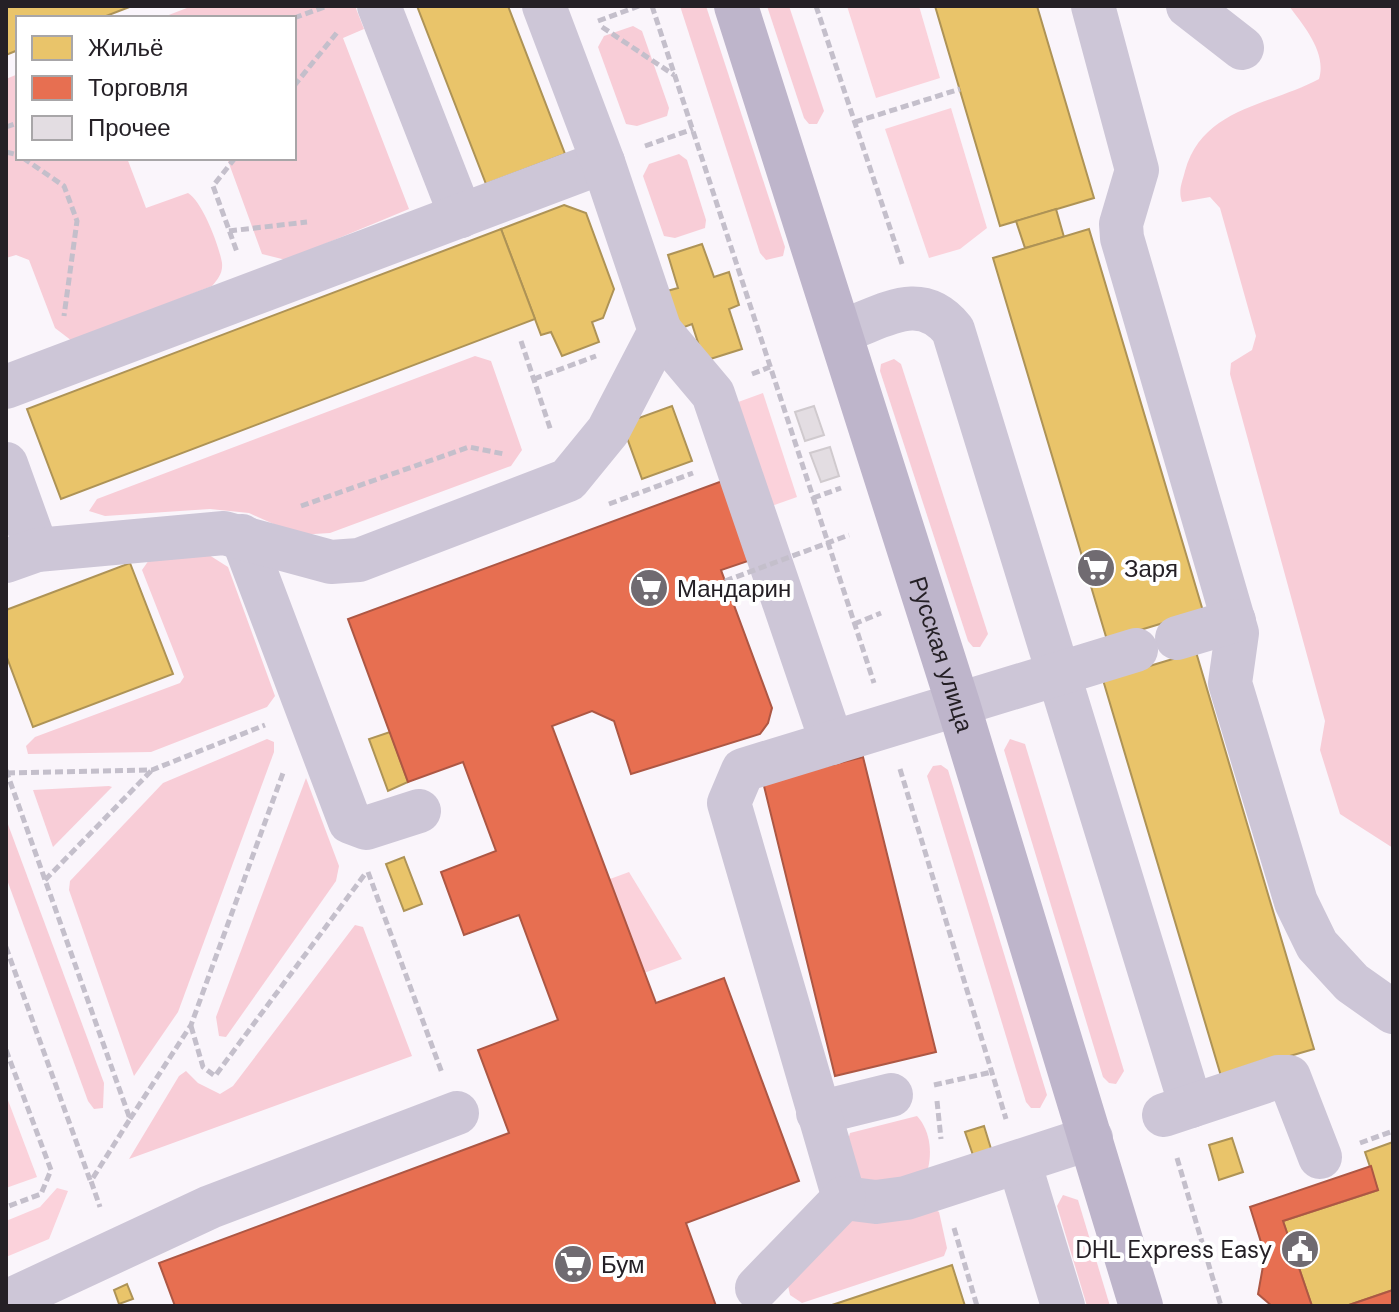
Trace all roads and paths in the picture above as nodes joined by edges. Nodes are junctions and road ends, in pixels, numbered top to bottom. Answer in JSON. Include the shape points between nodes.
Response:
{"nodes":[{"id":1,"x":327,"y":6,"type":"edge"},
{"id":2,"x":379,"y":6,"type":"edge"},
{"id":3,"x":544,"y":6,"type":"edge"},
{"id":4,"x":652,"y":6,"type":"edge"},
{"id":5,"x":736,"y":6,"type":"edge"},
{"id":6,"x":816,"y":6,"type":"edge"},
{"id":7,"x":1093,"y":6,"type":"edge"},
{"id":8,"x":1188,"y":6,"type":"edge"},
{"id":9,"x":296,"y":17,"type":"edge"},
{"id":10,"x":595,"y":22,"type":"dead end"},
{"id":11,"x":340,"y":29,"type":"dead end"},
{"id":12,"x":1242,"y":48,"type":"dead end"},
{"id":13,"x":675,"y":76,"type":"junction"},
{"id":14,"x":296,"y":84,"type":"edge"},
{"id":15,"x":960,"y":89,"type":"dead end"},
{"id":16,"x":855,"y":122,"type":"junction"},
{"id":17,"x":693,"y":129,"type":"junction"},
{"id":18,"x":620,"y":156,"type":"junction"},
{"id":19,"x":26,"y":160,"type":"edge"},
{"id":20,"x":233,"y":160,"type":"edge"},
{"id":21,"x":461,"y":216,"type":"junction"},
{"id":22,"x":252,"y":294,"type":"junction"},
{"id":23,"x":916,"y":306,"type":"junction"},
{"id":24,"x":660,"y":331,"type":"junction"},
{"id":25,"x":842,"y":331,"type":"junction"},
{"id":26,"x":521,"y":341,"type":"dead end"},
{"id":27,"x":58,"y":367,"type":"junction"},
{"id":28,"x":757,"y":372,"type":"dead end"},
{"id":29,"x":6,"y":387,"type":"edge"},
{"id":30,"x":6,"y":464,"type":"edge"},
{"id":31,"x":568,"y":480,"type":"junction"},
{"id":32,"x":854,"y":484,"type":"dead end"},
{"id":33,"x":813,"y":498,"type":"dead end"},
{"id":34,"x":296,"y":508,"type":"dead end"},
{"id":35,"x":849,"y":535,"type":"dead end"},
{"id":36,"x":242,"y":536,"type":"junction"},
{"id":37,"x":21,"y":556,"type":"edge"},
{"id":38,"x":725,"y":581,"type":"dead end"},
{"id":39,"x":882,"y":613,"type":"dead end"},
{"id":40,"x":1234,"y":621,"type":"junction"},
{"id":41,"x":854,"y":624,"type":"dead end"},
{"id":42,"x":1177,"y":638,"type":"dead end"},
{"id":43,"x":1136,"y":650,"type":"dead end"},
{"id":44,"x":1058,"y":675,"type":"junction"},
{"id":45,"x":958,"y":704,"type":"junction"},
{"id":46,"x":306,"y":708,"type":"junction"},
{"id":47,"x":832,"y":743,"type":"junction"},
{"id":48,"x":152,"y":770,"type":"junction"},
{"id":49,"x":6,"y":772,"type":"edge"},
{"id":50,"x":419,"y":811,"type":"dead end"},
{"id":51,"x":350,"y":822,"type":"junction"},
{"id":52,"x":367,"y":870,"type":"junction"},
{"id":53,"x":45,"y":880,"type":"junction"},
{"id":54,"x":6,"y":947,"type":"edge"},
{"id":55,"x":1393,"y":1012,"type":"edge"},
{"id":56,"x":191,"y":1025,"type":"junction"},
{"id":57,"x":6,"y":1050,"type":"edge"},
{"id":58,"x":992,"y":1072,"type":"dead end"},
{"id":59,"x":935,"y":1084,"type":"dead end"},
{"id":60,"x":891,"y":1095,"type":"dead end"},
{"id":61,"x":1178,"y":1111,"type":"junction"},
{"id":62,"x":457,"y":1113,"type":"joint"},
{"id":63,"x":818,"y":1113,"type":"junction"},
{"id":64,"x":130,"y":1119,"type":"junction"},
{"id":65,"x":1393,"y":1131,"type":"edge"},
{"id":66,"x":1091,"y":1138,"type":"junction"},
{"id":67,"x":1375,"y":1138,"type":"dead end"},
{"id":68,"x":1320,"y":1157,"type":"dead end"},
{"id":69,"x":1019,"y":1162,"type":"junction"},
{"id":70,"x":91,"y":1181,"type":"junction"},
{"id":71,"x":946,"y":1187,"type":"junction"},
{"id":72,"x":844,"y":1198,"type":"junction"},
{"id":73,"x":6,"y":1207,"type":"edge"},
{"id":74,"x":115,"y":1251,"type":"junction"},
{"id":75,"x":757,"y":1288,"type":"dead end"},
{"id":76,"x":6,"y":1302,"type":"edge"},
{"id":77,"x":977,"y":1306,"type":"edge"},
{"id":78,"x":1063,"y":1306,"type":"edge"},
{"id":79,"x":1141,"y":1306,"type":"edge"},
{"id":80,"x":1221,"y":1306,"type":"edge"}],
"edges":[{"from":1,"to":9,"type":"path"},
{"from":2,"to":21,"type":"lane"},
{"from":3,"to":18,"type":"lane"},
{"from":4,"to":13,"type":"path"},
{"from":5,"to":25,"type":"main road","name":"Русская улица"},
{"from":6,"to":16,"type":"path"},
{"from":7,"to":40,"type":"lane","via":[[1137,170],[1122,238]]},
{"from":8,"to":12,"type":"lane"},
{"from":10,"to":13,"type":"path"},
{"from":11,"to":14,"type":"path"},
{"from":13,"to":17,"type":"path"},
{"from":15,"to":16,"type":"path"},
{"from":16,"to":23,"type":"path"},
{"from":17,"to":18,"type":"path"},
{"from":17,"to":28,"type":"path","via":[[770,367]]},
{"from":18,"to":21,"type":"lane"},
{"from":18,"to":24,"type":"lane"},
{"from":19,"to":27,"type":"path","via":[[64,186],[77,221]]},
{"from":20,"to":22,"type":"path","via":[[213,186]]},
{"from":21,"to":22,"type":"lane"},
{"from":22,"to":27,"type":"lane"},
{"from":23,"to":25,"type":"lane"},
{"from":23,"to":44,"type":"lane","via":[[939,313],[953,330]]},
{"from":24,"to":31,"type":"lane","via":[[608,431]]},
{"from":24,"to":47,"type":"lane","via":[[713,394]]},
{"from":25,"to":45,"type":"main road","name":"Русская улица"},
{"from":26,"to":31,"type":"path"},
{"from":27,"to":29,"type":"lane"},
{"from":30,"to":37,"type":"lane"},
{"from":31,"to":34,"type":"path","via":[[497,451],[469,447]]},
{"from":31,"to":36,"type":"lane","via":[[359,560],[331,562]]},
{"from":32,"to":33,"type":"path"},
{"from":35,"to":38,"type":"path","bridge":true},
{"from":36,"to":37,"type":"lane","via":[[224,533]]},
{"from":36,"to":46,"type":"lane"},
{"from":39,"to":41,"type":"path"},
{"from":40,"to":42,"type":"lane"},
{"from":40,"to":55,"type":"lane","via":[[1237,645],[1230,683],[1296,902],[1317,945],[1352,983]]},
{"from":43,"to":44,"type":"lane"},
{"from":44,"to":45,"type":"lane"},
{"from":44,"to":61,"type":"lane"},
{"from":45,"to":47,"type":"lane"},
{"from":45,"to":66,"type":"main road","name":"Русская улица"},
{"from":46,"to":48,"type":"path"},
{"from":46,"to":51,"type":"lane"},
{"from":46,"to":56,"type":"path"},
{"from":47,"to":63,"type":"lane","via":[[743,770],[729,803]]},
{"from":48,"to":49,"type":"path"},
{"from":48,"to":53,"type":"path"},
{"from":49,"to":53,"type":"path"},
{"from":50,"to":51,"type":"lane","via":[[366,828]]},
{"from":51,"to":52,"type":"path"},
{"from":52,"to":56,"type":"path","via":[[215,1076],[203,1067]]},
{"from":52,"to":62,"type":"path"},
{"from":53,"to":64,"type":"path"},
{"from":54,"to":70,"type":"path"},
{"from":56,"to":64,"type":"path"},
{"from":57,"to":73,"type":"path","via":[[51,1170],[41,1194]]},
{"from":58,"to":59,"type":"path"},
{"from":60,"to":63,"type":"lane"},
{"from":61,"to":68,"type":"lane","via":[[1289,1077]]},
{"from":61,"to":80,"type":"path"},
{"from":62,"to":74,"type":"lane","via":[[210,1207]]},
{"from":63,"to":72,"type":"lane"},
{"from":64,"to":70,"type":"path"},
{"from":65,"to":67,"type":"path"},
{"from":66,"to":69,"type":"lane"},
{"from":66,"to":79,"type":"main road","name":"Русская улица"},
{"from":69,"to":71,"type":"lane"},
{"from":69,"to":78,"type":"lane"},
{"from":70,"to":74,"type":"path"},
{"from":71,"to":72,"type":"lane","via":[[876,1202]]},
{"from":71,"to":77,"type":"path"},
{"from":72,"to":75,"type":"lane"},
{"from":74,"to":76,"type":"lane"}]}
